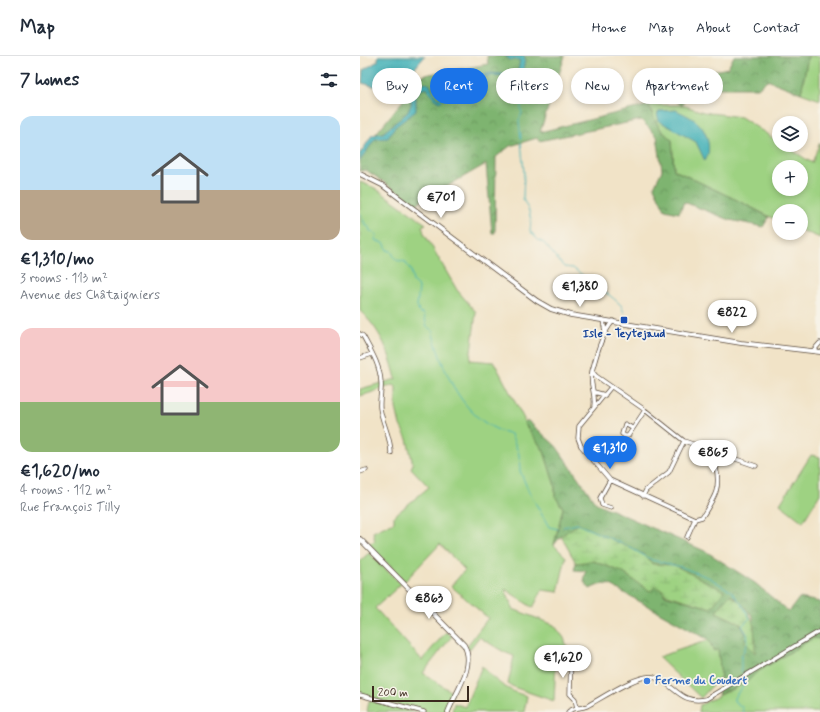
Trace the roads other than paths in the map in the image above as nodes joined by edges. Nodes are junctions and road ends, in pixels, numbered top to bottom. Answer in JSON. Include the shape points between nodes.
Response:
{"nodes":[{"id":1,"x":360,"y":174,"type":"edge"},
{"id":2,"x":603,"y":320,"type":"junction"},
{"id":3,"x":613,"y":322,"type":"junction"},
{"id":4,"x":605,"y":332,"type":"junction"},
{"id":5,"x":360,"y":334,"type":"edge"},
{"id":6,"x":820,"y":343,"type":"edge"},
{"id":7,"x":813,"y":351,"type":"junction"},
{"id":8,"x":820,"y":352,"type":"edge"},
{"id":9,"x":372,"y":354,"type":"junction"},
{"id":10,"x":360,"y":358,"type":"edge"},
{"id":11,"x":592,"y":371,"type":"junction"},
{"id":12,"x":611,"y":387,"type":"junction"},
{"id":13,"x":594,"y":392,"type":"junction"},
{"id":14,"x":605,"y":395,"type":"junction"},
{"id":15,"x":594,"y":407,"type":"junction"},
{"id":16,"x":645,"y":410,"type":"junction"},
{"id":17,"x":632,"y":428,"type":"dead end"},
{"id":18,"x":684,"y":441,"type":"junction"},
{"id":19,"x":714,"y":452,"type":"junction"},
{"id":20,"x":391,"y":453,"type":"dead end"},
{"id":21,"x":725,"y":456,"type":"junction"},
{"id":22,"x":756,"y":466,"type":"dead end"},
{"id":23,"x":716,"y":467,"type":"junction"},
{"id":24,"x":366,"y":470,"type":"dead end"},
{"id":25,"x":360,"y":471,"type":"edge"},
{"id":26,"x":610,"y":480,"type":"junction"},
{"id":27,"x":643,"y":496,"type":"junction"},
{"id":28,"x":611,"y":508,"type":"dead end"},
{"id":29,"x":695,"y":519,"type":"junction"},
{"id":30,"x":687,"y":537,"type":"dead end"},
{"id":31,"x":360,"y":539,"type":"edge"},
{"id":32,"x":820,"y":631,"type":"edge"},
{"id":33,"x":571,"y":652,"type":"dead end"},
{"id":34,"x":360,"y":695,"type":"edge"},
{"id":35,"x":577,"y":708,"type":"junction"},
{"id":36,"x":424,"y":712,"type":"edge"},
{"id":37,"x":448,"y":712,"type":"edge"},
{"id":38,"x":568,"y":712,"type":"edge"}],
"edges":[{"from":1,"to":2,"type":"main road","via":[[382,185],[545,306],[571,315]]},
{"from":2,"to":3,"type":"main road"},
{"from":2,"to":4,"type":"street"},
{"from":3,"to":4,"type":"street"},
{"from":3,"to":7,"type":"main road","via":[[741,343]]},
{"from":4,"to":11,"type":"street"},
{"from":5,"to":9,"type":"street"},
{"from":6,"to":7,"type":"street"},
{"from":7,"to":8,"type":"main road"},
{"from":9,"to":10,"type":"street"},
{"from":9,"to":20,"type":"street","via":[[380,371],[379,407],[391,444]]},
{"from":11,"to":12,"type":"street"},
{"from":11,"to":13,"type":"street","via":[[590,382]]},
{"from":12,"to":14,"type":"street"},
{"from":12,"to":16,"type":"street"},
{"from":13,"to":14,"type":"street"},
{"from":13,"to":15,"type":"street"},
{"from":14,"to":15,"type":"street"},
{"from":15,"to":26,"type":"street","via":[[580,426],[578,438],[581,446]]},
{"from":16,"to":17,"type":"street"},
{"from":16,"to":18,"type":"street"},
{"from":18,"to":19,"type":"street"},
{"from":18,"to":27,"type":"street","via":[[669,472],[646,490]]},
{"from":19,"to":21,"type":"street"},
{"from":19,"to":23,"type":"street"},
{"from":21,"to":22,"type":"street"},
{"from":21,"to":23,"type":"street"},
{"from":23,"to":29,"type":"street","via":[[717,492],[702,517]]},
{"from":24,"to":25,"type":"street"},
{"from":26,"to":27,"type":"street"},
{"from":26,"to":28,"type":"street","via":[[600,498],[602,504]]},
{"from":27,"to":29,"type":"street"},
{"from":29,"to":30,"type":"street"},
{"from":31,"to":37,"type":"main road","via":[[468,652],[469,664]]},
{"from":32,"to":35,"type":"street","via":[[706,699],[690,700],[661,680],[650,677],[637,680],[587,706]]},
{"from":33,"to":35,"type":"street","via":[[570,694]]},
{"from":34,"to":36,"type":"street"},
{"from":35,"to":38,"type":"street"}]}
